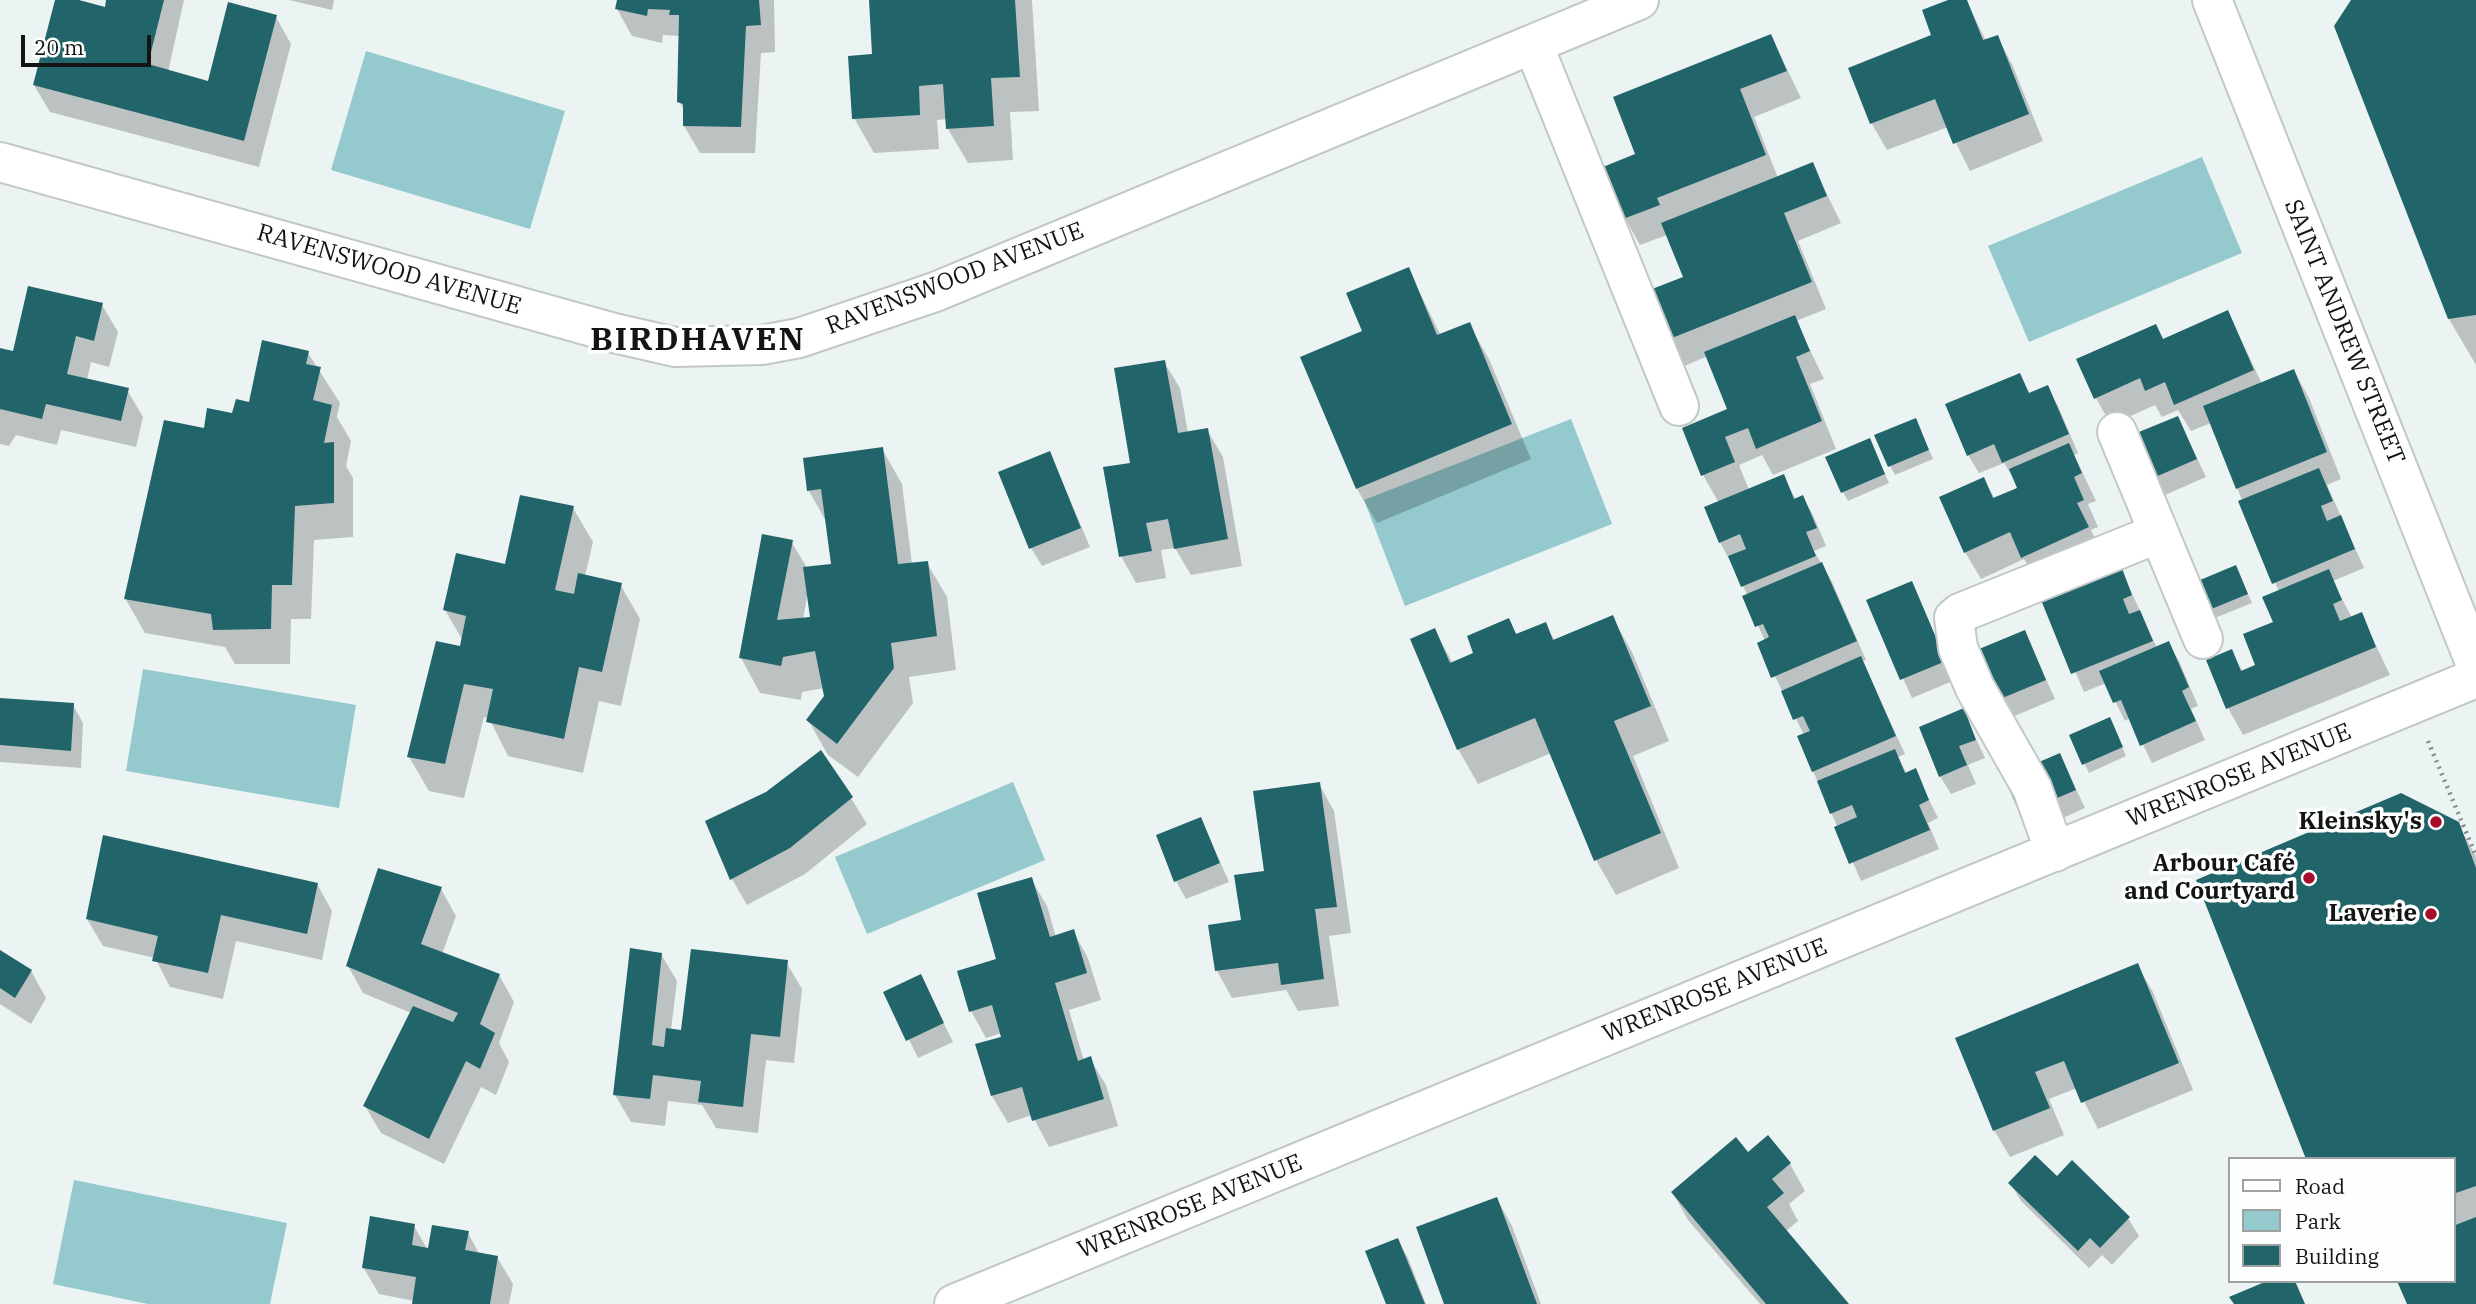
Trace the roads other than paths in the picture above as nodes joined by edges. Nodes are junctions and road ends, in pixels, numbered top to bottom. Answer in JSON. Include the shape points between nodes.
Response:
{"nodes":[{"id":1,"x":1639,"y":0,"type":"edge"},
{"id":2,"x":2212,"y":0,"type":"edge"},
{"id":3,"x":1533,"y":44,"type":"junction"},
{"id":4,"x":0,"y":162,"type":"edge"},
{"id":5,"x":1679,"y":406,"type":"dead end"},
{"id":6,"x":2116,"y":432,"type":"dead end"},
{"id":7,"x":2159,"y":533,"type":"junction"},
{"id":8,"x":2203,"y":639,"type":"dead end"},
{"id":9,"x":2476,"y":665,"type":"edge"},
{"id":10,"x":2476,"y":678,"type":"edge"},
{"id":11,"x":2055,"y":852,"type":"junction"},
{"id":12,"x":954,"y":1304,"type":"edge"}],
"edges":[{"from":1,"to":3,"type":"street","name":"RAVENSWOOD AVENUE"},
{"from":2,"to":9,"type":"street","name":"SAINT ANDREW STREET"},
{"from":3,"to":4,"type":"street","name":"RAVENSWOOD AVENUE","via":[[935,292],[799,338],[762,345],[676,347],[626,336]]},
{"from":3,"to":5,"type":"street"},
{"from":6,"to":7,"type":"street"},
{"from":7,"to":8,"type":"street"},
{"from":7,"to":11,"type":"street","via":[[1954,618],[1958,648],[1975,688],[2032,788]]},
{"from":10,"to":11,"type":"street","name":"WRENROSE AVENUE"},
{"from":11,"to":12,"type":"street","name":"WRENROSE AVENUE"}]}
